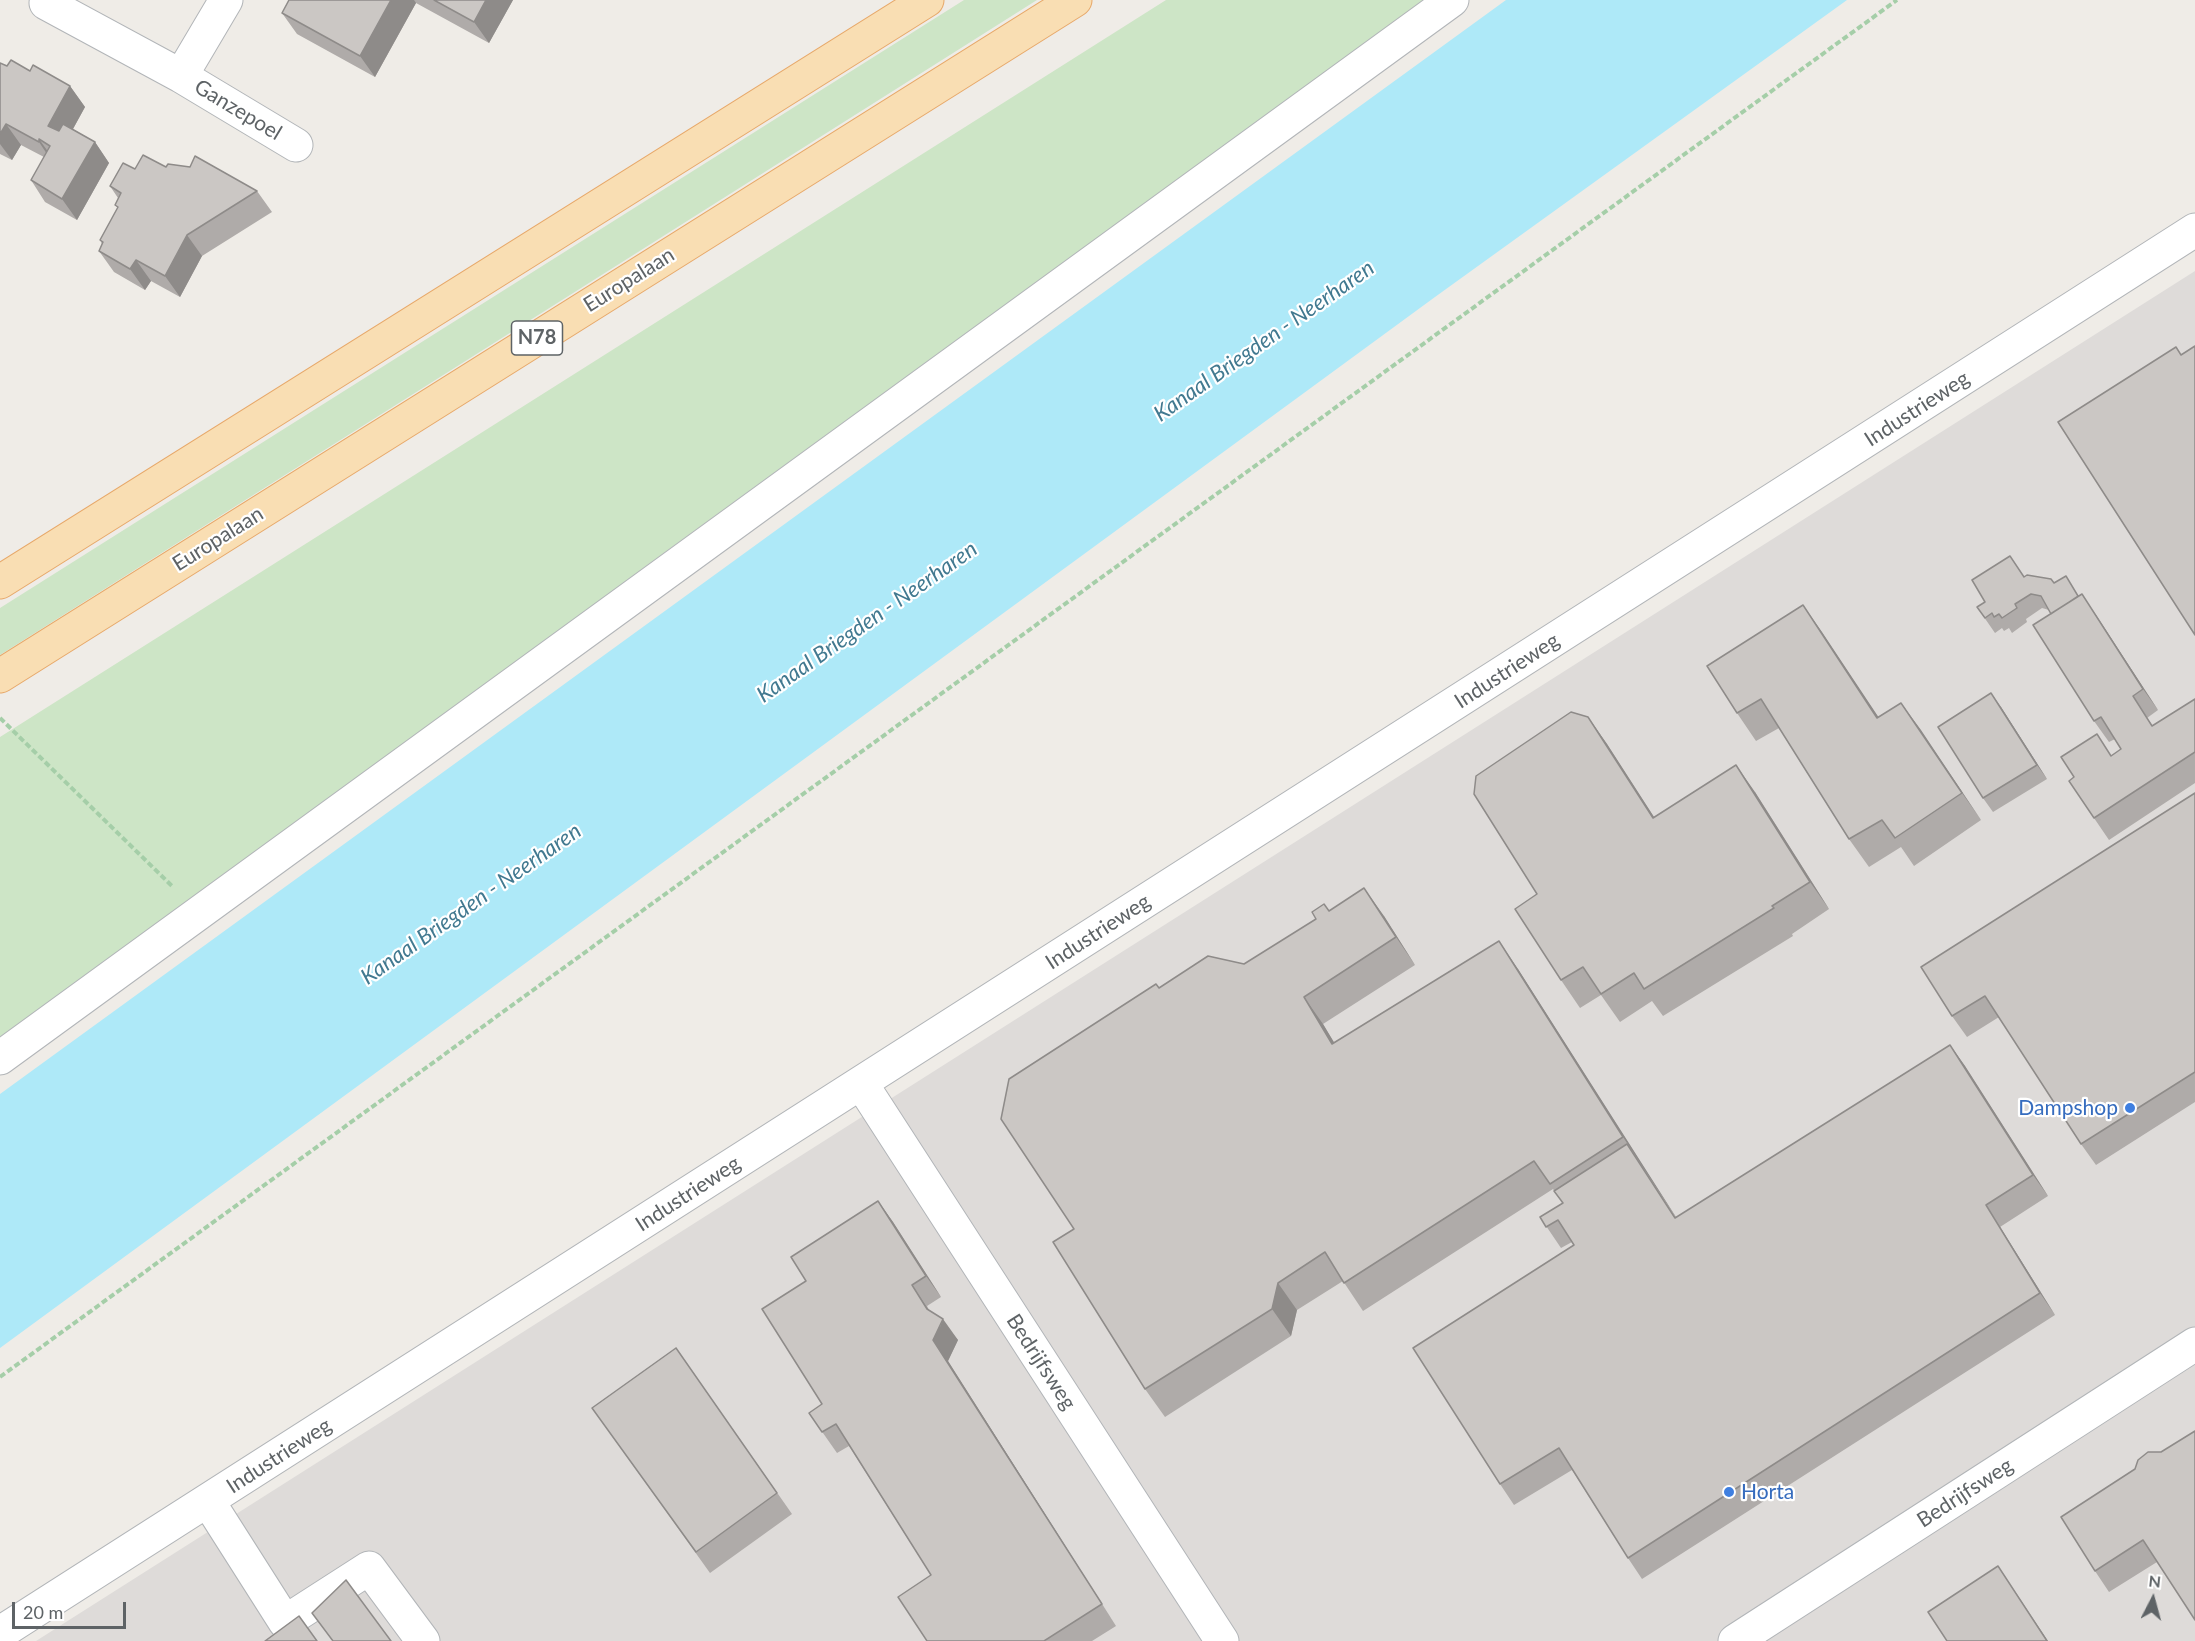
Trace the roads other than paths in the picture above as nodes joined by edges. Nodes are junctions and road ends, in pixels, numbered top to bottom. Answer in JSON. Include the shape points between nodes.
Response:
{"nodes":[{"id":1,"x":226,"y":0,"type":"edge"},
{"id":2,"x":927,"y":0,"type":"edge"},
{"id":3,"x":1076,"y":0,"type":"edge"},
{"id":4,"x":1452,"y":0,"type":"edge"},
{"id":5,"x":46,"y":3,"type":"dead end"},
{"id":6,"x":181,"y":76,"type":"junction"},
{"id":7,"x":296,"y":145,"type":"dead end"},
{"id":8,"x":2195,"y":230,"type":"edge"},
{"id":9,"x":0,"y":582,"type":"edge"},
{"id":10,"x":0,"y":676,"type":"edge"},
{"id":11,"x":0,"y":1058,"type":"edge"},
{"id":12,"x":861,"y":1083,"type":"junction"},
{"id":13,"x":2195,"y":1344,"type":"edge"},
{"id":14,"x":208,"y":1502,"type":"junction"},
{"id":15,"x":0,"y":1634,"type":"edge"},
{"id":16,"x":423,"y":1641,"type":"edge"},
{"id":17,"x":1222,"y":1641,"type":"edge"},
{"id":18,"x":1735,"y":1641,"type":"edge"}],
"edges":[{"from":1,"to":6,"type":"street","name":"Ganzepoel"},
{"from":2,"to":9,"type":"main road"},
{"from":3,"to":10,"type":"main road","name":"Europalaan","number":"N78"},
{"from":4,"to":11,"type":"street"},
{"from":5,"to":6,"type":"street","name":"Ganzepoel"},
{"from":6,"to":7,"type":"street","name":"Ganzepoel"},
{"from":8,"to":12,"type":"street","name":"Industrieweg"},
{"from":12,"to":14,"type":"street","name":"Industrieweg"},
{"from":12,"to":17,"type":"street","name":"Bedrijfsweg"},
{"from":13,"to":18,"type":"street","name":"Bedrijfsweg"},
{"from":14,"to":15,"type":"street","name":"Industrieweg"},
{"from":14,"to":16,"type":"street","via":[[285,1622],[369,1568]]}]}
